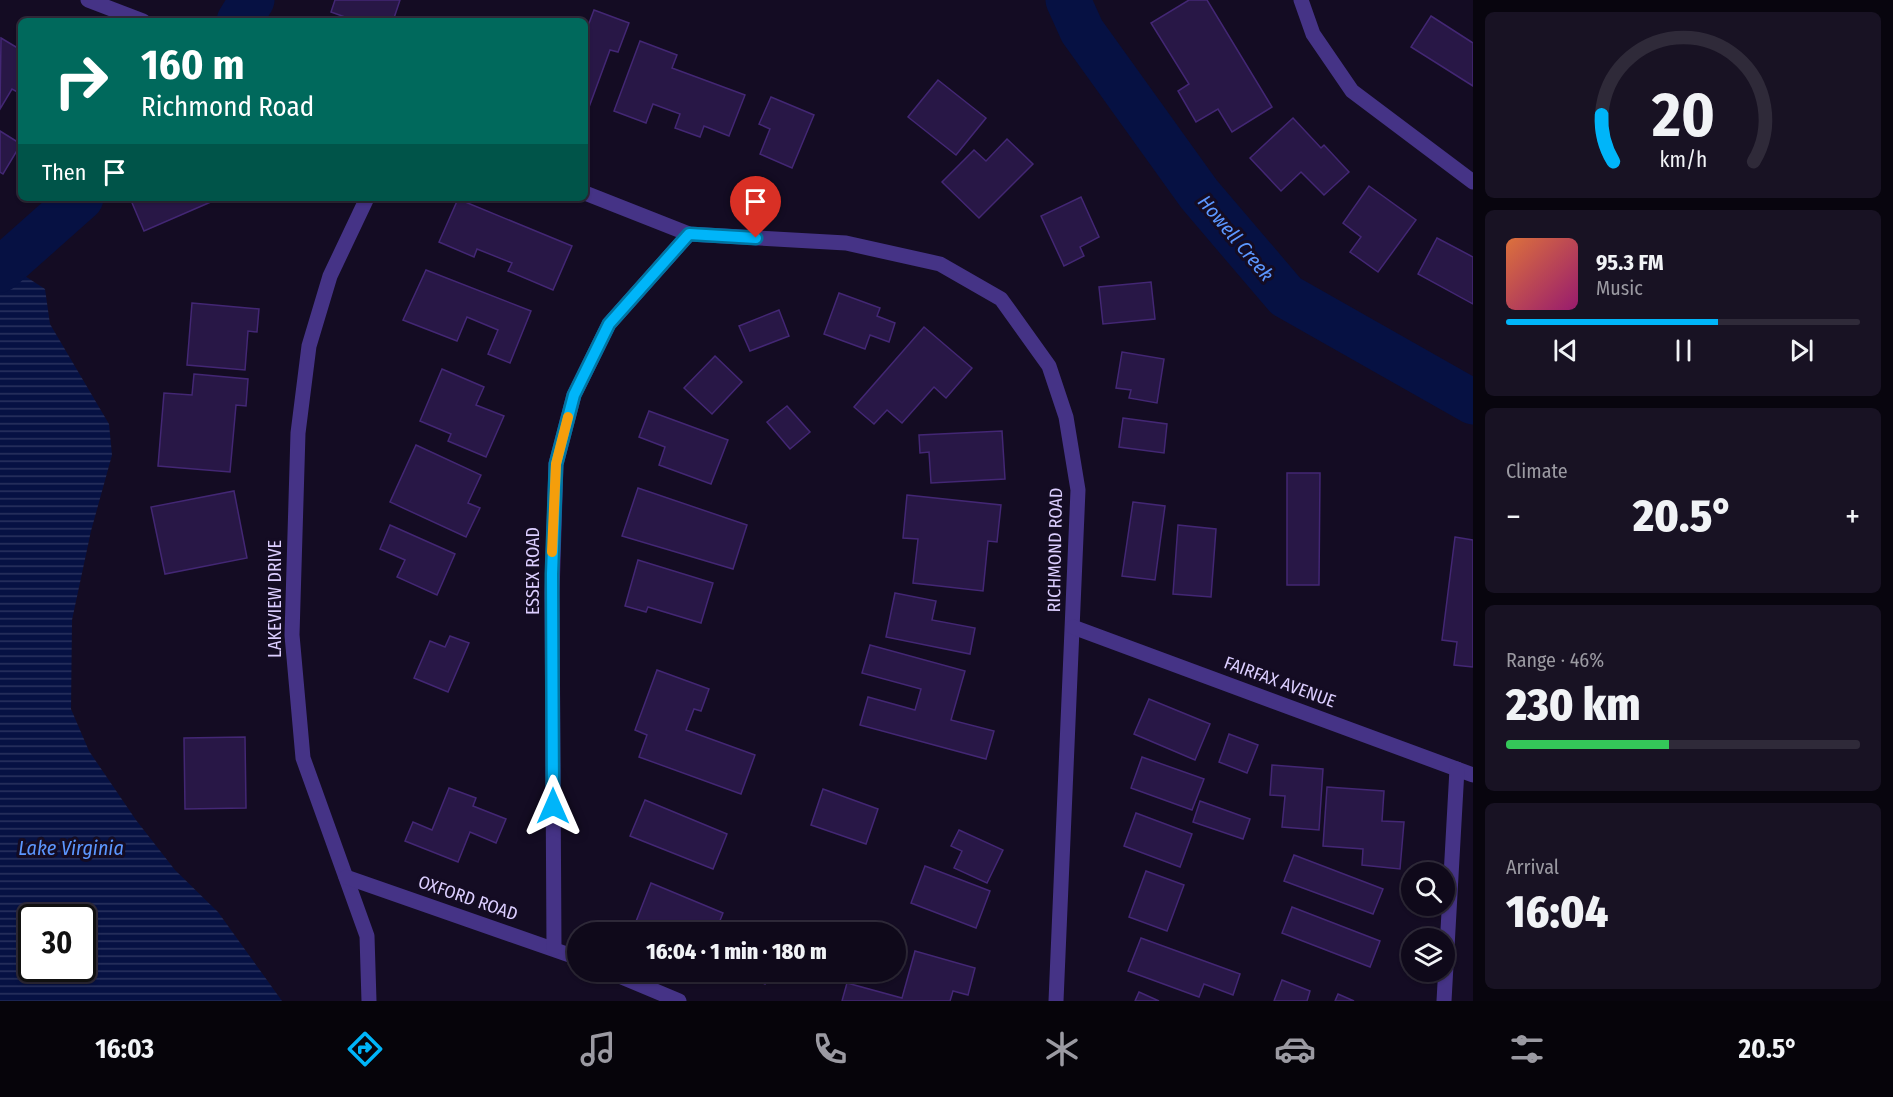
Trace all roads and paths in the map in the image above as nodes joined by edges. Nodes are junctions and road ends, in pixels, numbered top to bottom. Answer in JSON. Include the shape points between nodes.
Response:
{"nodes":[{"id":1,"x":88,"y":0,"type":"edge"},
{"id":2,"x":1301,"y":0,"type":"edge"},
{"id":3,"x":135,"y":18,"type":"edge"},
{"id":4,"x":1473,"y":182,"type":"edge"},
{"id":5,"x":588,"y":194,"type":"edge"},
{"id":6,"x":367,"y":201,"type":"edge"},
{"id":7,"x":689,"y":234,"type":"junction"},
{"id":8,"x":1073,"y":627,"type":"junction"},
{"id":9,"x":1457,"y":769,"type":"junction"},
{"id":10,"x":1473,"y":775,"type":"edge"},
{"id":11,"x":346,"y":877,"type":"junction"},
{"id":12,"x":554,"y":948,"type":"junction"},
{"id":13,"x":567,"y":953,"type":"edge"},
{"id":14,"x":634,"y":982,"type":"edge"},
{"id":15,"x":369,"y":1001,"type":"edge"},
{"id":16,"x":679,"y":1001,"type":"edge"},
{"id":17,"x":1056,"y":1001,"type":"edge"},
{"id":18,"x":1444,"y":1001,"type":"edge"}],
"edges":[{"from":1,"to":3,"type":"street"},
{"from":2,"to":4,"type":"street","via":[[1313,34],[1352,91]]},
{"from":5,"to":7,"type":"street","name":"RICHMOND ROAD"},
{"from":6,"to":11,"type":"street","name":"LAKEVIEW DRIVE","via":[[330,276],[309,346],[298,433],[292,634],[303,758]]},
{"from":7,"to":8,"type":"street","name":"RICHMOND ROAD","via":[[846,243],[940,264],[1001,299],[1049,366],[1066,417],[1078,490]]},
{"from":7,"to":12,"type":"street","name":"ESSEX ROAD","via":[[609,324],[574,395],[556,464],[552,582]]},
{"from":8,"to":9,"type":"street","name":"FAIRFAX AVENUE"},
{"from":8,"to":17,"type":"street","name":"RICHMOND ROAD"},
{"from":9,"to":10,"type":"street","name":"FAIRFAX AVENUE"},
{"from":9,"to":18,"type":"street"},
{"from":11,"to":12,"type":"street","name":"OXFORD ROAD"},
{"from":11,"to":15,"type":"street","name":"LAKEVIEW DRIVE","via":[[367,936]]},
{"from":12,"to":13,"type":"street","name":"OXFORD ROAD"},
{"from":14,"to":16,"type":"street"}]}
